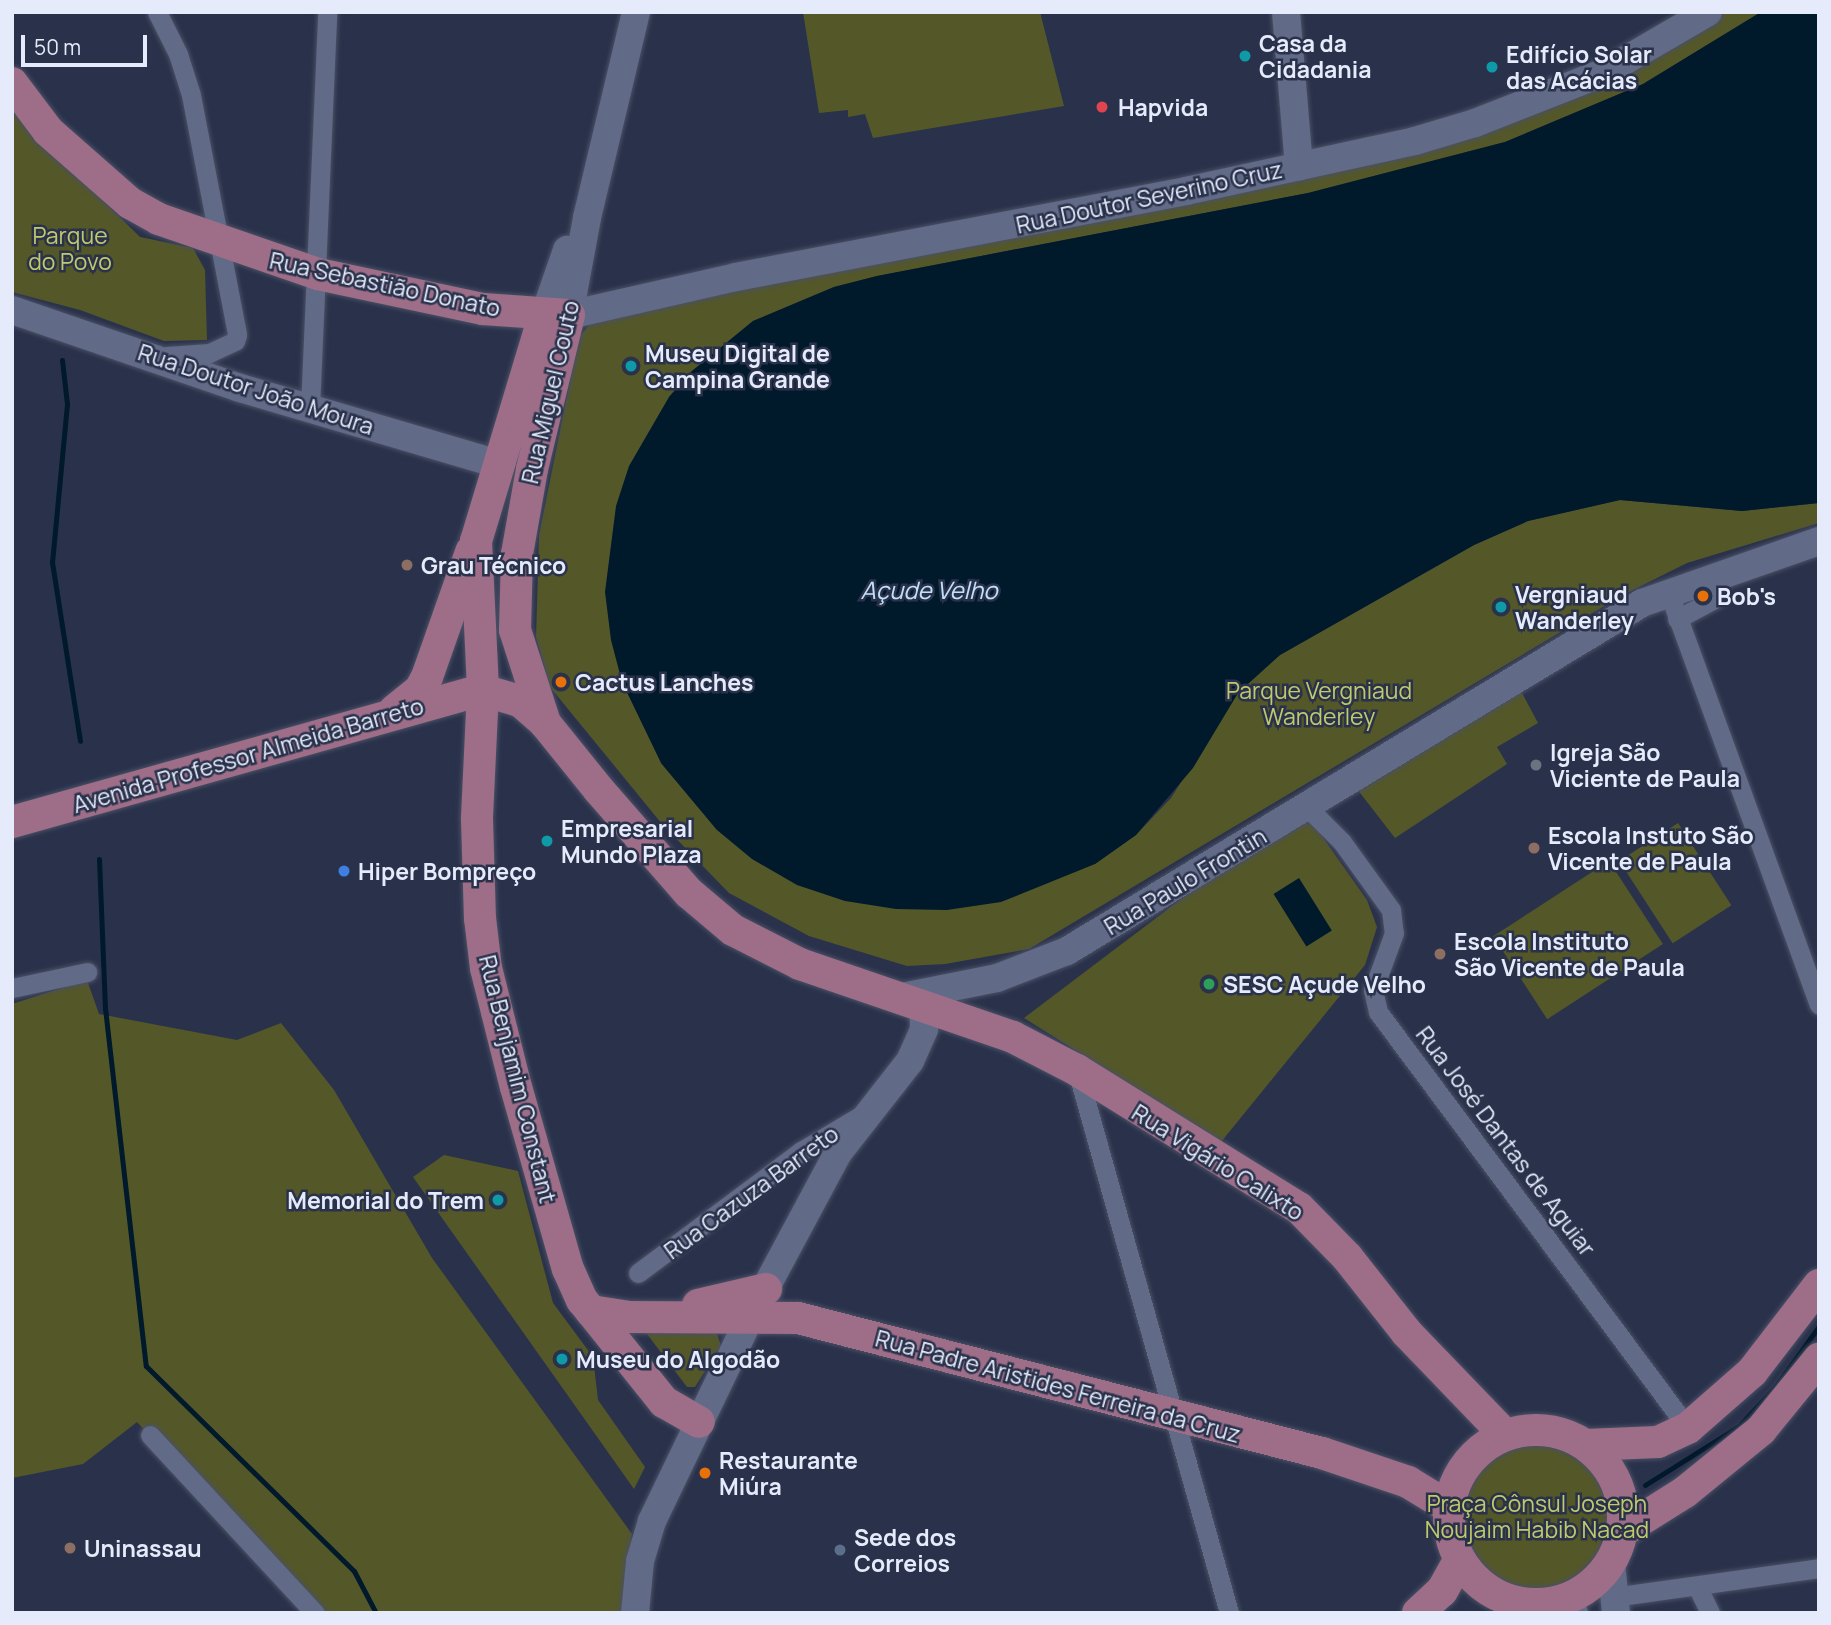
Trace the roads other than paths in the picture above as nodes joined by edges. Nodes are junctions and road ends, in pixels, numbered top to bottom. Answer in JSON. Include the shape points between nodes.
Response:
{"nodes":[{"id":1,"x":157,"y":12,"type":"edge"},
{"id":2,"x":327,"y":12,"type":"edge"},
{"id":3,"x":624,"y":12,"type":"edge"},
{"id":4,"x":636,"y":12,"type":"edge"},
{"id":5,"x":1286,"y":12,"type":"edge"},
{"id":6,"x":1708,"y":12,"type":"edge"},
{"id":7,"x":12,"y":83,"type":"edge"},
{"id":8,"x":1299,"y":166,"type":"junction"},
{"id":9,"x":220,"y":243,"type":"junction"},
{"id":10,"x":318,"y":274,"type":"junction"},
{"id":11,"x":12,"y":310,"type":"edge"},
{"id":12,"x":557,"y":316,"type":"junction"},
{"id":13,"x":145,"y":353,"type":"junction"},
{"id":14,"x":310,"y":408,"type":"junction"},
{"id":15,"x":501,"y":465,"type":"junction"},
{"id":16,"x":476,"y":541,"type":"junction"},
{"id":17,"x":1819,"y":541,"type":"edge"},
{"id":18,"x":1673,"y":606,"type":"junction"},
{"id":19,"x":483,"y":690,"type":"junction"},
{"id":20,"x":393,"y":712,"type":"junction"},
{"id":21,"x":545,"y":723,"type":"junction"},
{"id":22,"x":577,"y":762,"type":"joint"},
{"id":23,"x":1306,"y":806,"type":"junction"},
{"id":24,"x":12,"y":822,"type":"edge"},
{"id":25,"x":87,"y":972,"type":"dead end"},
{"id":26,"x":12,"y":988,"type":"edge"},
{"id":27,"x":913,"y":1001,"type":"junction"},
{"id":28,"x":1819,"y":1005,"type":"edge"},
{"id":29,"x":1077,"y":1070,"type":"junction"},
{"id":30,"x":865,"y":1114,"type":"junction"},
{"id":31,"x":638,"y":1273,"type":"dead end"},
{"id":32,"x":1819,"y":1284,"type":"edge"},
{"id":33,"x":766,"y":1289,"type":"junction"},
{"id":34,"x":592,"y":1311,"type":"junction"},
{"id":35,"x":657,"y":1317,"type":"junction"},
{"id":36,"x":750,"y":1317,"type":"junction"},
{"id":37,"x":1819,"y":1359,"type":"edge"},
{"id":38,"x":1173,"y":1415,"type":"junction"},
{"id":39,"x":699,"y":1422,"type":"junction"},
{"id":40,"x":1688,"y":1428,"type":"junction"},
{"id":41,"x":150,"y":1435,"type":"dead end"},
{"id":42,"x":1505,"y":1435,"type":"junction"},
{"id":43,"x":1586,"y":1445,"type":"junction"},
{"id":44,"x":1449,"y":1507,"type":"junction"},
{"id":45,"x":1622,"y":1531,"type":"junction"},
{"id":46,"x":1459,"y":1560,"type":"junction"},
{"id":47,"x":1611,"y":1562,"type":"junction"},
{"id":48,"x":1819,"y":1568,"type":"edge"},
{"id":49,"x":1697,"y":1586,"type":"junction"},
{"id":50,"x":1615,"y":1605,"type":"edge"},
{"id":51,"x":1515,"y":1606,"type":"edge"},
{"id":52,"x":315,"y":1613,"type":"edge"},
{"id":53,"x":635,"y":1613,"type":"edge"},
{"id":54,"x":1229,"y":1613,"type":"edge"},
{"id":55,"x":1418,"y":1613,"type":"edge"},
{"id":56,"x":1574,"y":1613,"type":"edge"},
{"id":57,"x":1710,"y":1613,"type":"edge"}],
"edges":[{"from":1,"to":9,"type":"street","via":[[185,70]]},
{"from":2,"to":10,"type":"street"},
{"from":3,"to":12,"type":"main road","name":"Rua Miguel Couto"},
{"from":4,"to":12,"type":"main road","name":"Rua Miguel Couto","via":[[587,218]]},
{"from":5,"to":8,"type":"main road"},
{"from":6,"to":8,"type":"main road","name":"Rua Doutor Severino Cruz","via":[[1605,72],[1488,118],[1415,141]]},
{"from":7,"to":9,"type":"main road","name":"Rua Sebastião Donato","via":[[48,131],[130,203]]},
{"from":8,"to":12,"type":"main road","name":"Rua Doutor Severino Cruz"},
{"from":9,"to":10,"type":"main road","name":"Rua Sebastião Donato"},
{"from":9,"to":13,"type":"street","via":[[235,341],[197,356]]},
{"from":10,"to":12,"type":"main road","name":"Rua Sebastião Donato","via":[[483,309]]},
{"from":10,"to":14,"type":"street"},
{"from":11,"to":13,"type":"main road","name":"Rua Doutor João Moura"},
{"from":12,"to":15,"type":"main road","name":"Rua Miguel Couto"},
{"from":12,"to":21,"type":"main road","name":"Rua Miguel Couto","via":[[514,594],[515,630]]},
{"from":13,"to":14,"type":"main road","name":"Rua Doutor João Moura"},
{"from":14,"to":15,"type":"main road","name":"Rua Doutor João Moura"},
{"from":15,"to":16,"type":"main road","name":"Rua Miguel Couto"},
{"from":16,"to":19,"type":"main road","name":"Rua Miguel Couto"},
{"from":16,"to":20,"type":"main road","via":[[427,677],[420,690]]},
{"from":17,"to":18,"type":"main road","name":"Rua Paulo Frontin","via":[[1717,573]]},
{"from":18,"to":23,"type":"main road","name":"Rua Paulo Frontin","via":[[1642,603]]},
{"from":18,"to":28,"type":"street"},
{"from":19,"to":20,"type":"main road","name":"Avenida Professor Almeida Barreto"},
{"from":19,"to":21,"type":"main road","via":[[520,701]]},
{"from":19,"to":34,"type":"main road","name":"Rua Benjamim Constant","via":[[477,819],[486,968],[568,1269]]},
{"from":20,"to":24,"type":"main road","name":"Avenida Professor Almeida Barreto","via":[[284,748]]},
{"from":21,"to":22,"type":"main road","name":"Rua Miguel Couto"},
{"from":22,"to":27,"type":"main road","name":"Rua Paulo Frontin","via":[[690,893],[733,930],[800,964]]},
{"from":23,"to":27,"type":"main road","name":"Rua Paulo Frontin","via":[[1067,951],[997,978]]},
{"from":23,"to":40,"type":"street","name":"Rua José Dantas de Aguiar","via":[[1342,842],[1391,910],[1394,933],[1373,990],[1378,1012]]},
{"from":25,"to":26,"type":"street"},
{"from":27,"to":29,"type":"main road","name":"Rua Vigário Calixto","via":[[1013,1037]]},
{"from":27,"to":30,"type":"main road","name":"Rua Cazuza Barreto","via":[[924,1029],[911,1060]]},
{"from":29,"to":38,"type":"street"},
{"from":29,"to":42,"type":"main road","name":"Rua Vigário Calixto","via":[[1299,1208],[1346,1257],[1407,1333]]},
{"from":30,"to":31,"type":"street","name":"Rua Cazuza Barreto","via":[[801,1151]]},
{"from":30,"to":33,"type":"main road","name":"Rua Cazuza Barreto","via":[[838,1153]]},
{"from":32,"to":40,"type":"main road","via":[[1752,1373]]},
{"from":33,"to":35,"type":"main road"},
{"from":33,"to":36,"type":"main road","name":"Rua Cazuza Barreto"},
{"from":34,"to":35,"type":"main road"},
{"from":34,"to":39,"type":"main road","name":"Rua Benjamim Constant","via":[[656,1394]]},
{"from":35,"to":36,"type":"main road","name":"Rua Padre Aristides Ferreira da Cruz"},
{"from":36,"to":38,"type":"main road","name":"Rua Padre Aristides Ferreira da Cruz","via":[[798,1318]]},
{"from":36,"to":39,"type":"main road","name":"Rua Cazuza Barreto"},
{"from":37,"to":45,"type":"main road","via":[[1761,1430],[1685,1492]]},
{"from":38,"to":44,"type":"main road","name":"Rua Padre Aristides Ferreira da Cruz","via":[[1355,1463],[1408,1482]]},
{"from":38,"to":54,"type":"street"},
{"from":39,"to":53,"type":"main road","name":"Rua Cazuza Barreto","via":[[645,1537]]},
{"from":40,"to":43,"type":"main road","via":[[1658,1442]]},
{"from":41,"to":52,"type":"street"},
{"from":42,"to":43,"type":"main road","via":[[1533,1430],[1561,1433]]},
{"from":42,"to":44,"type":"main road","via":[[1480,1450],[1461,1471]]},
{"from":43,"to":45,"type":"main road","via":[[1617,1483]]},
{"from":44,"to":46,"type":"main road","via":[[1450,1534]]},
{"from":45,"to":47,"type":"main road"},
{"from":46,"to":51,"type":"main road","via":[[1472,1578]]},
{"from":46,"to":55,"type":"main road","via":[[1442,1591]]},
{"from":47,"to":50,"type":"main road"},
{"from":47,"to":51,"type":"main road","via":[[1581,1592]]},
{"from":48,"to":49,"type":"street"},
{"from":49,"to":50,"type":"street"},
{"from":49,"to":57,"type":"street"},
{"from":51,"to":56,"type":"main road"}]}
